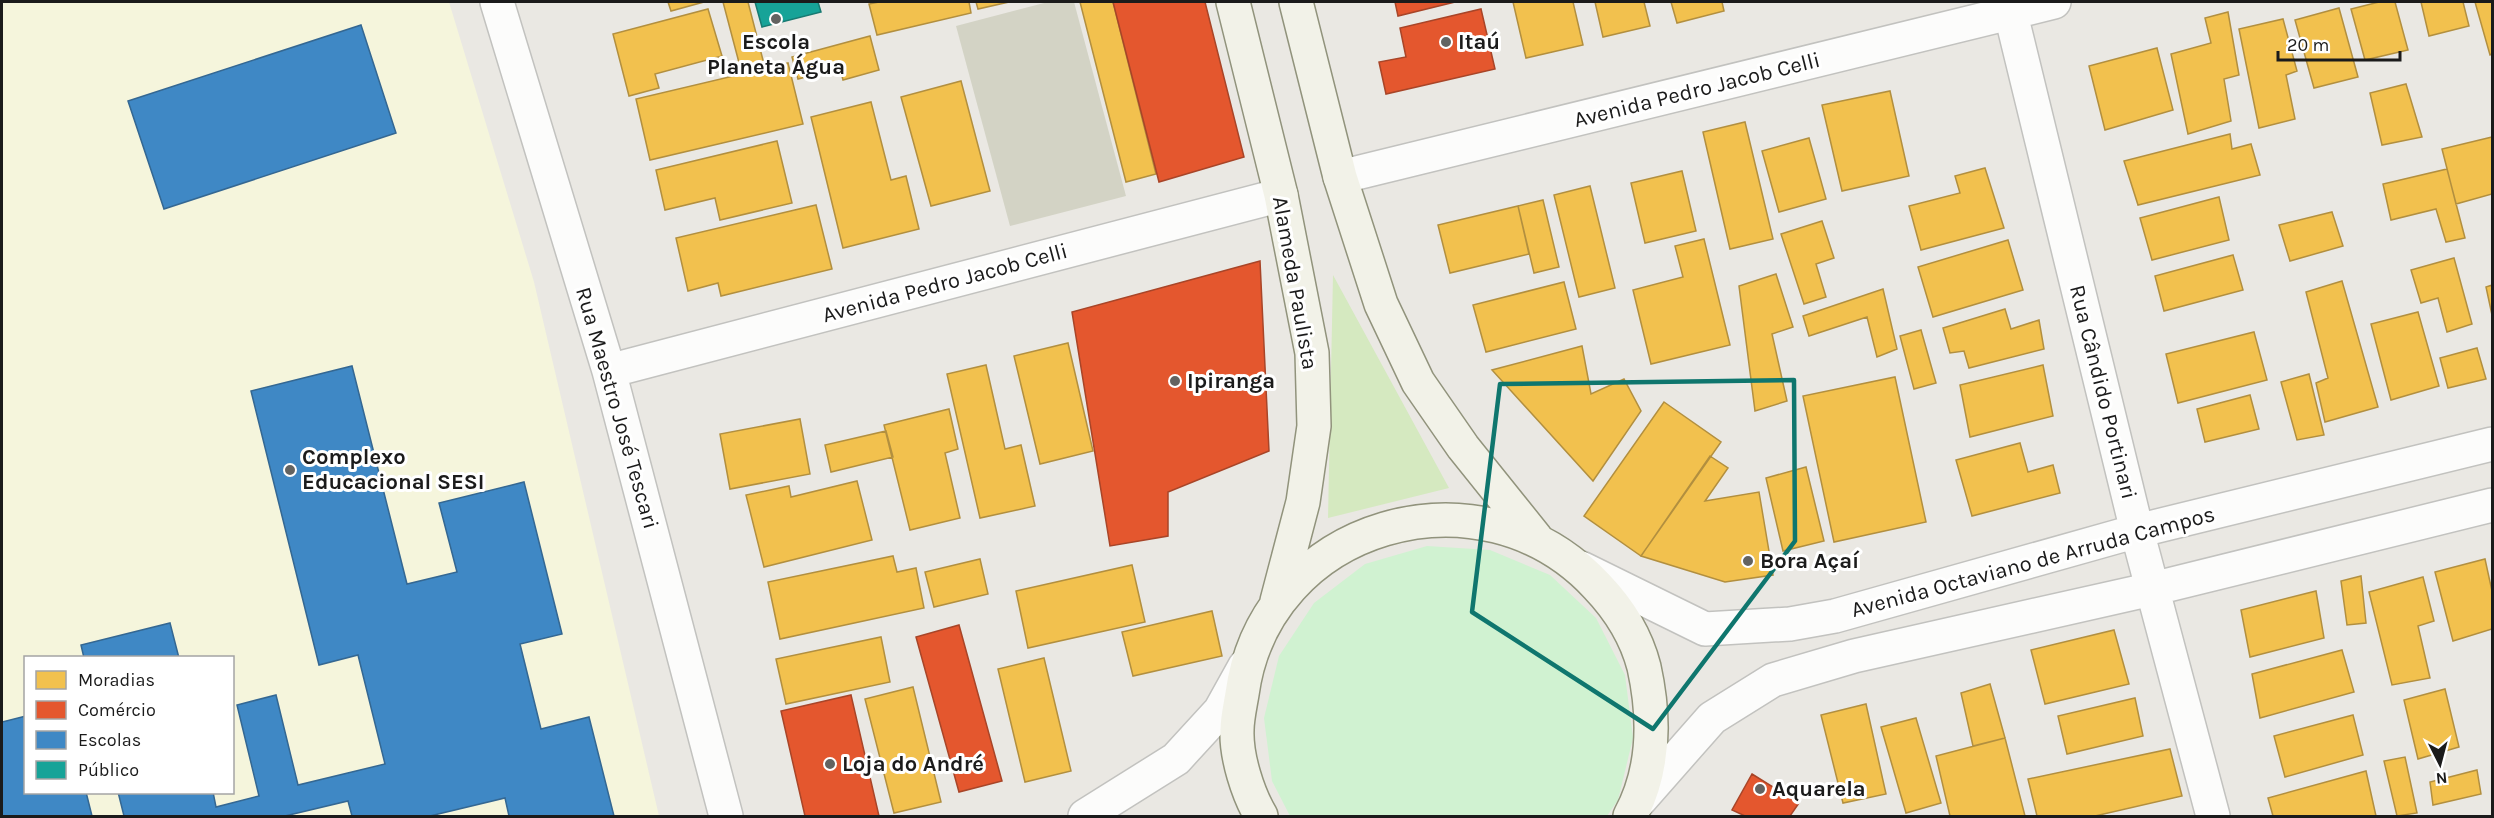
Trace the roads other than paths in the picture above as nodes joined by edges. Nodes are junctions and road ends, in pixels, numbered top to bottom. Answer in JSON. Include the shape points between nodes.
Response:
{"nodes":[{"id":1,"x":497,"y":2,"type":"edge"},
{"id":2,"x":1233,"y":2,"type":"edge"},
{"id":3,"x":1296,"y":2,"type":"edge"},
{"id":4,"x":2054,"y":2,"type":"edge"},
{"id":5,"x":2010,"y":7,"type":"edge"},
{"id":6,"x":1340,"y":177,"type":"junction"},
{"id":7,"x":1281,"y":195,"type":"junction"},
{"id":8,"x":609,"y":371,"type":"junction"},
{"id":9,"x":2493,"y":444,"type":"edge"},
{"id":10,"x":2493,"y":505,"type":"edge"},
{"id":11,"x":2137,"y":531,"type":"junction"},
{"id":12,"x":1536,"y":538,"type":"junction"},
{"id":13,"x":1581,"y":568,"type":"junction"},
{"id":14,"x":2152,"y":589,"type":"junction"},
{"id":15,"x":1277,"y":603,"type":"junction"},
{"id":16,"x":1245,"y":666,"type":"junction"},
{"id":17,"x":1634,"y":809,"type":"edge"},
{"id":18,"x":726,"y":816,"type":"edge"},
{"id":19,"x":1085,"y":816,"type":"edge"},
{"id":20,"x":1261,"y":816,"type":"edge"},
{"id":21,"x":2213,"y":816,"type":"edge"}],
"edges":[{"from":1,"to":8,"type":"street","name":"Rua Maestro José Tescari"},
{"from":2,"to":7,"type":"main road","name":"Alameda Paulista"},
{"from":3,"to":6,"type":"main road"},
{"from":4,"to":5,"type":"street","name":"Avenida Pedro Jacob Celli"},
{"from":5,"to":6,"type":"street","name":"Avenida Pedro Jacob Celli"},
{"from":5,"to":11,"type":"street","name":"Rua Cândido Portinari"},
{"from":6,"to":12,"type":"main road","via":[[1381,304],[1418,381],[1463,447]]},
{"from":7,"to":8,"type":"street","name":"Avenida Pedro Jacob Celli"},
{"from":7,"to":15,"type":"main road","name":"Alameda Paulista","via":[[1312,354],[1314,426],[1303,502]]},
{"from":8,"to":18,"type":"street","name":"Rua Maestro José Tescari"},
{"from":9,"to":11,"type":"street","name":"Avenida Octaviano de Arruda Campos"},
{"from":10,"to":14,"type":"street","name":"Avenida Octaviano de Arruda Campos"},
{"from":11,"to":13,"type":"street","name":"Avenida Octaviano de Arruda Campos","via":[[1835,616],[1790,624],[1705,628]]},
{"from":11,"to":14,"type":"street","name":"Rua Cândido Portinari"},
{"from":12,"to":13,"type":"main road"},
{"from":12,"to":15,"type":"main road","via":[[1481,521],[1423,519],[1367,533],[1317,561]]},
{"from":13,"to":17,"type":"main road","via":[[1616,606],[1640,651],[1651,701],[1651,742]]},
{"from":14,"to":17,"type":"street","name":"Avenida Octaviano de Arruda Campos","via":[[1854,656],[1773,680],[1713,718]]},
{"from":14,"to":21,"type":"street","name":"Rua Cândido Portinari"},
{"from":15,"to":16,"type":"main road","via":[[1258,633]]},
{"from":16,"to":19,"type":"street","via":[[1220,711],[1176,759]]},
{"from":16,"to":20,"type":"main road","via":[[1236,731],[1249,795]]}]}
